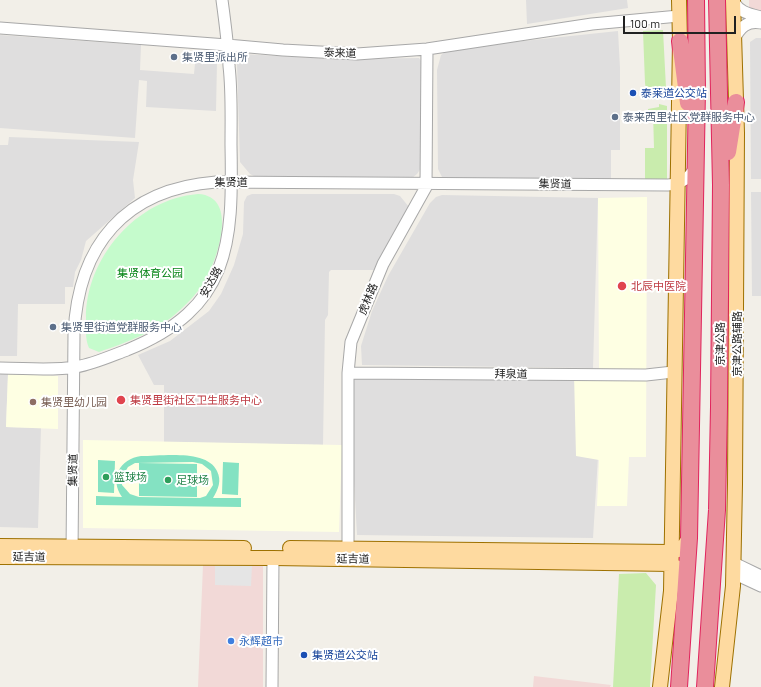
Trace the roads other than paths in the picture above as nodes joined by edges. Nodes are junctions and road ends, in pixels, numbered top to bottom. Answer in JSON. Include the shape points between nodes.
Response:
{"nodes":[{"id":1,"x":216,"y":0,"type":"edge"},
{"id":2,"x":222,"y":0,"type":"edge"},
{"id":3,"x":678,"y":0,"type":"edge"},
{"id":4,"x":696,"y":0,"type":"edge"},
{"id":5,"x":717,"y":0,"type":"edge"},
{"id":6,"x":733,"y":0,"type":"edge"},
{"id":7,"x":679,"y":16,"type":"junction"},
{"id":8,"x":761,"y":17,"type":"edge"},
{"id":9,"x":761,"y":23,"type":"edge"},
{"id":10,"x":0,"y":28,"type":"edge"},
{"id":11,"x":734,"y":39,"type":"junction"},
{"id":12,"x":680,"y":41,"type":"junction"},
{"id":13,"x":224,"y":44,"type":"junction"},
{"id":14,"x":427,"y":49,"type":"junction"},
{"id":15,"x":736,"y":102,"type":"junction"},
{"id":16,"x":696,"y":138,"type":"junction"},
{"id":17,"x":695,"y":167,"type":"junction"},
{"id":18,"x":231,"y":183,"type":"junction"},
{"id":19,"x":426,"y":185,"type":"junction"},
{"id":20,"x":721,"y":185,"type":"junction"},
{"id":21,"x":677,"y":187,"type":"junction"},
{"id":22,"x":695,"y":206,"type":"junction"},
{"id":23,"x":0,"y":364,"type":"edge"},
{"id":24,"x":76,"y":366,"type":"junction"},
{"id":25,"x":0,"y":368,"type":"edge"},
{"id":26,"x":673,"y":372,"type":"junction"},
{"id":27,"x":348,"y":373,"type":"junction"},
{"id":28,"x":689,"y":538,"type":"junction"},
{"id":29,"x":0,"y":546,"type":"edge"},
{"id":30,"x":75,"y":552,"type":"junction"},
{"id":31,"x":348,"y":554,"type":"junction"},
{"id":32,"x":0,"y":557,"type":"edge"},
{"id":33,"x":273,"y":558,"type":"junction"},
{"id":34,"x":671,"y":558,"type":"junction"},
{"id":35,"x":733,"y":568,"type":"junction"},
{"id":36,"x":761,"y":576,"type":"edge"},
{"id":37,"x":761,"y":586,"type":"edge"},
{"id":38,"x":687,"y":592,"type":"junction"},
{"id":39,"x":272,"y":687,"type":"edge"},
{"id":40,"x":660,"y":687,"type":"edge"},
{"id":41,"x":679,"y":687,"type":"edge"},
{"id":42,"x":705,"y":687,"type":"edge"},
{"id":43,"x":722,"y":687,"type":"edge"}],
"edges":[{"from":1,"to":13,"type":"street"},
{"from":2,"to":13,"type":"street"},
{"from":3,"to":7,"type":"main road"},
{"from":4,"to":16,"type":"highway"},
{"from":5,"to":20,"type":"highway","name":"京津公路"},
{"from":6,"to":8,"type":"street","via":[[742,12]]},
{"from":6,"to":11,"type":"main road","name":"京津公路辅路"},
{"from":7,"to":12,"type":"main road"},
{"from":7,"to":14,"type":"street","name":"泰来道","via":[[592,24]]},
{"from":9,"to":11,"type":"street","via":[[745,25]]},
{"from":10,"to":13,"type":"street","name":"泰来道"},
{"from":11,"to":15,"type":"main road","name":"京津公路辅路"},
{"from":12,"to":16,"type":"highway"},
{"from":12,"to":21,"type":"main road"},
{"from":13,"to":14,"type":"street","name":"泰来道","via":[[357,54]]},
{"from":13,"to":18,"type":"street","name":"安达路","via":[[230,68]]},
{"from":14,"to":19,"type":"street","name":"虎林路"},
{"from":15,"to":20,"type":"highway"},
{"from":15,"to":35,"type":"main road","name":"京津公路辅路"},
{"from":16,"to":17,"type":"highway"},
{"from":17,"to":21,"type":"street","via":[[690,176]]},
{"from":17,"to":22,"type":"highway"},
{"from":18,"to":19,"type":"street","name":"集贤道"},
{"from":18,"to":24,"type":"street","name":"安达路","via":[[229,239],[224,258],[208,290],[194,308],[180,322],[156,337],[101,360]]},
{"from":18,"to":24,"type":"street","name":"集贤道","via":[[192,188],[159,198],[132,214],[104,244],[92,263],[82,292]]},
{"from":19,"to":21,"type":"street","name":"集贤道"},
{"from":19,"to":27,"type":"street","name":"虎林路","via":[[383,264],[365,306],[351,342]]},
{"from":20,"to":42,"type":"highway","name":"京津公路","via":[[717,510]]},
{"from":21,"to":22,"type":"street"},
{"from":21,"to":26,"type":"main road"},
{"from":22,"to":28,"type":"highway"},
{"from":23,"to":24,"type":"street","name":"安达路"},
{"from":24,"to":25,"type":"street","name":"安达路"},
{"from":24,"to":30,"type":"street","name":"集贤道"},
{"from":26,"to":27,"type":"street","name":"拜泉道","via":[[646,375]]},
{"from":26,"to":34,"type":"main road"},
{"from":27,"to":31,"type":"street","name":"虎林路"},
{"from":28,"to":34,"type":"main road","via":[[682,549]]},
{"from":28,"to":38,"type":"highway"},
{"from":29,"to":30,"type":"main road","name":"延吉道"},
{"from":30,"to":31,"type":"main road","name":"延吉道"},
{"from":30,"to":32,"type":"main road","name":"延吉道"},
{"from":30,"to":33,"type":"main road","name":"延吉道"},
{"from":31,"to":33,"type":"main road","name":"延吉道"},
{"from":31,"to":34,"type":"main road","name":"延吉道"},
{"from":33,"to":39,"type":"street"},
{"from":34,"to":38,"type":"main road","via":[[681,570]]},
{"from":34,"to":40,"type":"main road","via":[[671,591]]},
{"from":35,"to":36,"type":"street"},
{"from":35,"to":37,"type":"street"},
{"from":35,"to":43,"type":"main road","name":"京津公路辅路"},
{"from":38,"to":41,"type":"highway"}]}
